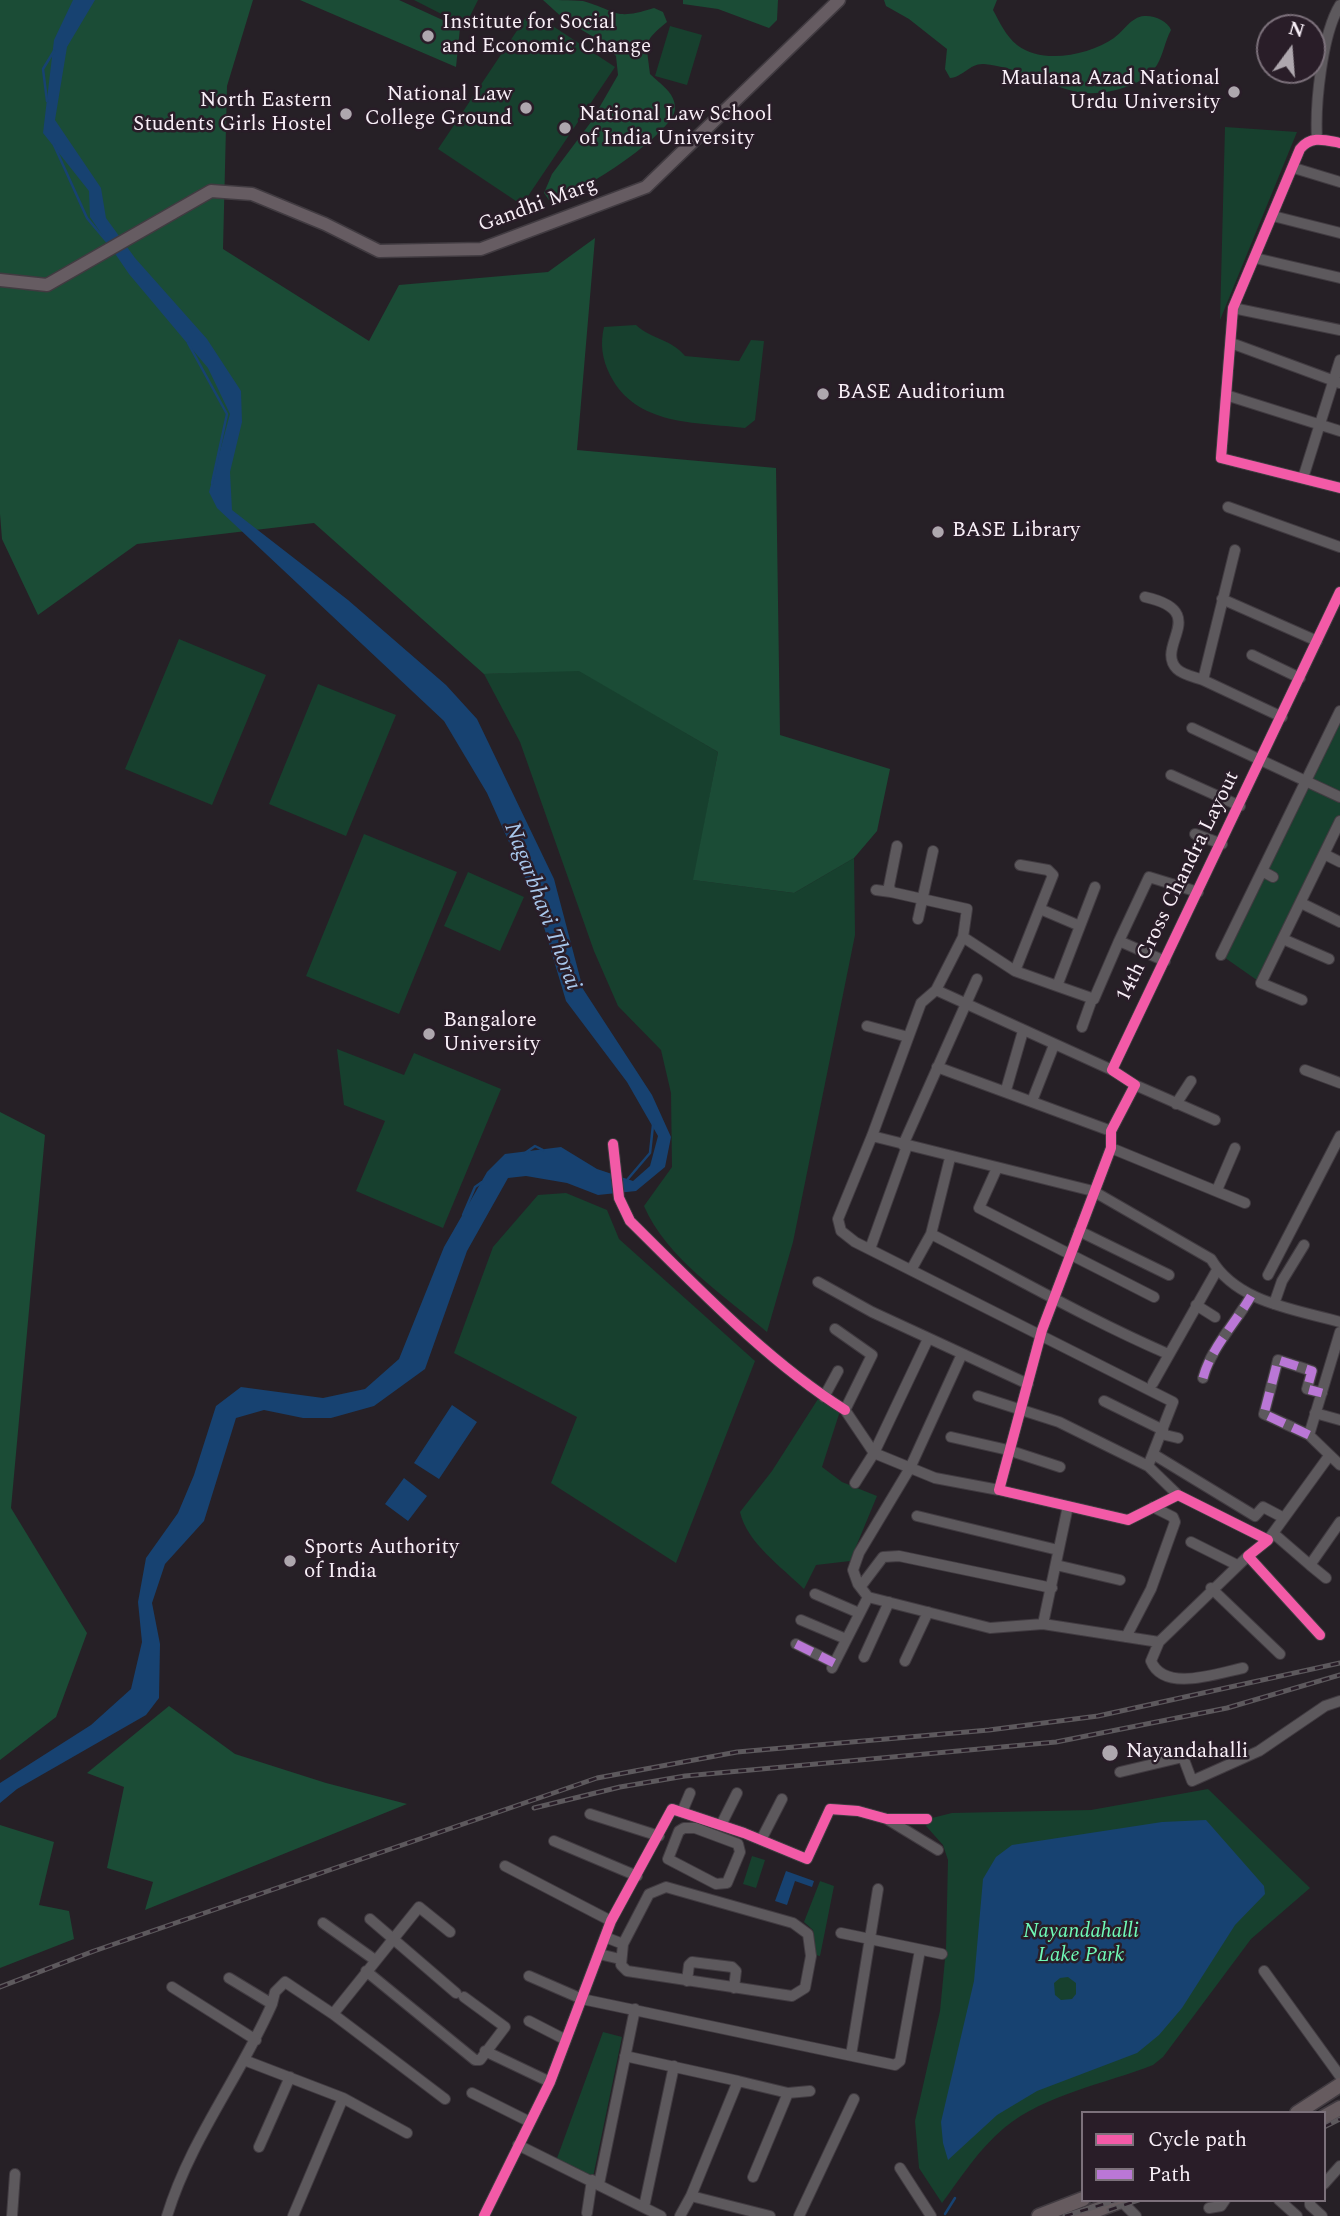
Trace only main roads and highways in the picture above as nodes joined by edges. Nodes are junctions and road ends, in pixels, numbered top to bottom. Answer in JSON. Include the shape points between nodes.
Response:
{"nodes":[{"id":1,"x":839,"y":0,"type":"edge"},
{"id":2,"x":0,"y":280,"type":"edge"},
{"id":3,"x":1340,"y":2085,"type":"edge"},
{"id":4,"x":1300,"y":2111,"type":"edge"},
{"id":5,"x":1081,"y":2200,"type":"edge"},
{"id":6,"x":1119,"y":2202,"type":"edge"},
{"id":7,"x":1039,"y":2216,"type":"edge"},
{"id":8,"x":1081,"y":2216,"type":"edge"}],
"edges":[{"from":1,"to":2,"type":"main road","name":"Gandhi Marg","via":[[646,187],[481,249],[379,251],[252,194],[211,191],[47,285]]},
{"from":3,"to":4,"type":"highway"},
{"from":5,"to":7,"type":"highway"},
{"from":6,"to":8,"type":"highway"}]}
